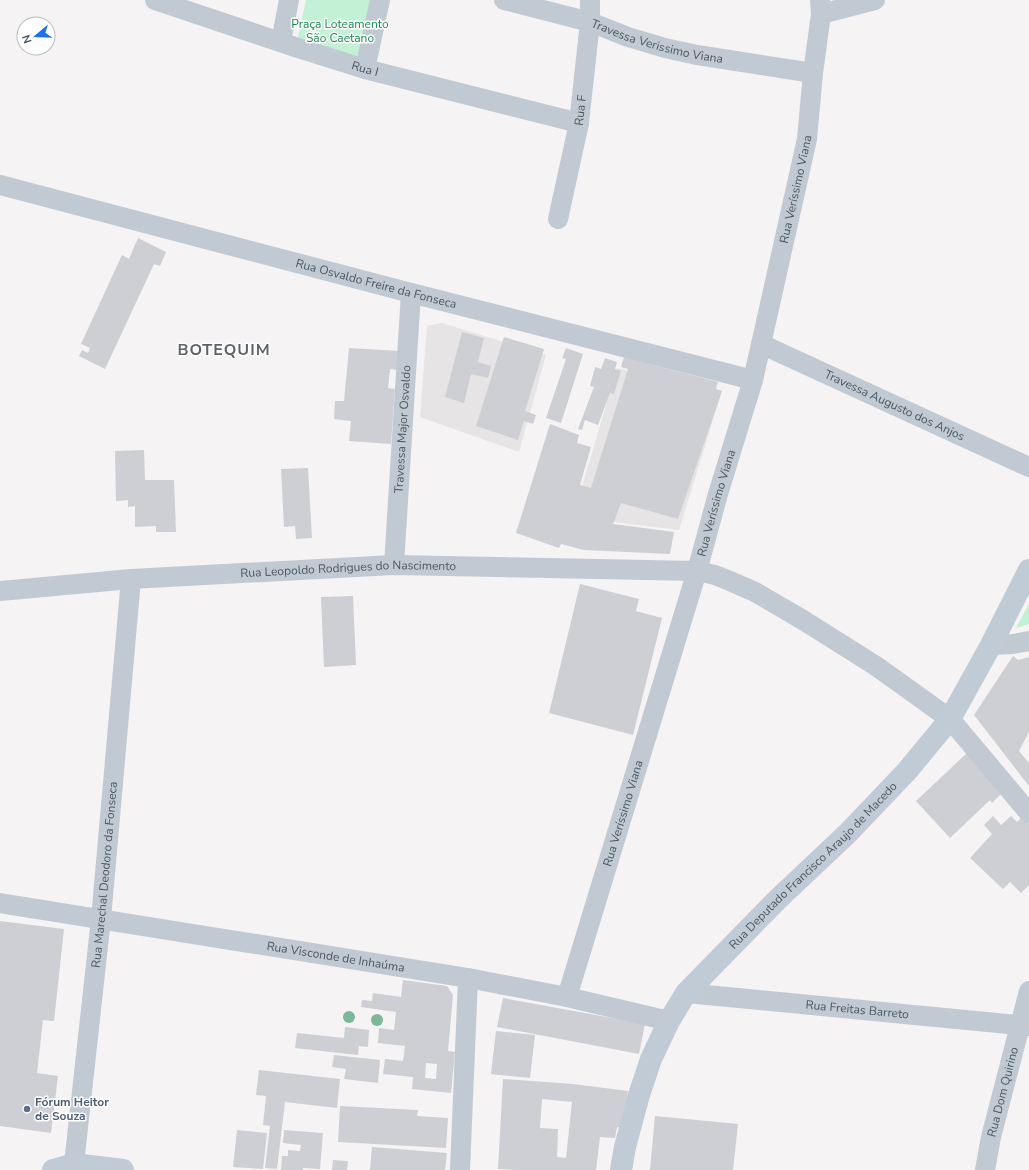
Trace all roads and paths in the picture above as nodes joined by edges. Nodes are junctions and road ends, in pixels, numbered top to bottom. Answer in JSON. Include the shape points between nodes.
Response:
{"nodes":[{"id":1,"x":155,"y":0,"type":"edge"},
{"id":2,"x":289,"y":0,"type":"edge"},
{"id":3,"x":380,"y":0,"type":"edge"},
{"id":4,"x":504,"y":0,"type":"edge"},
{"id":5,"x":590,"y":0,"type":"edge"},
{"id":6,"x":875,"y":0,"type":"edge"},
{"id":7,"x":821,"y":7,"type":"edge"},
{"id":8,"x":590,"y":22,"type":"junction"},
{"id":9,"x":281,"y":42,"type":"junction"},
{"id":10,"x":365,"y":69,"type":"junction"},
{"id":11,"x":813,"y":73,"type":"junction"},
{"id":12,"x":579,"y":123,"type":"junction"},
{"id":13,"x":0,"y":185,"type":"edge"},
{"id":14,"x":558,"y":218,"type":"dead end"},
{"id":15,"x":411,"y":293,"type":"junction"},
{"id":16,"x":761,"y":344,"type":"junction"},
{"id":17,"x":753,"y":380,"type":"junction"},
{"id":18,"x":1029,"y":466,"type":"edge"},
{"id":19,"x":394,"y":565,"type":"junction"},
{"id":20,"x":1029,"y":570,"type":"edge"},
{"id":21,"x":697,"y":572,"type":"junction"},
{"id":22,"x":131,"y":580,"type":"junction"},
{"id":23,"x":0,"y":591,"type":"edge"},
{"id":24,"x":1029,"y":641,"type":"edge"},
{"id":25,"x":991,"y":645,"type":"junction"},
{"id":26,"x":950,"y":719,"type":"junction"},
{"id":27,"x":1029,"y":813,"type":"edge"},
{"id":28,"x":0,"y":903,"type":"edge"},
{"id":29,"x":101,"y":918,"type":"junction"},
{"id":30,"x":468,"y":978,"type":"junction"},
{"id":31,"x":1029,"y":991,"type":"edge"},
{"id":32,"x":686,"y":993,"type":"junction"},
{"id":33,"x":567,"y":997,"type":"junction"},
{"id":34,"x":669,"y":1022,"type":"junction"},
{"id":35,"x":1025,"y":1025,"type":"edge"},
{"id":36,"x":74,"y":1167,"type":"edge"},
{"id":37,"x":53,"y":1170,"type":"edge"},
{"id":38,"x":123,"y":1170,"type":"edge"},
{"id":39,"x":460,"y":1170,"type":"edge"},
{"id":40,"x":621,"y":1170,"type":"edge"},
{"id":41,"x":985,"y":1170,"type":"edge"}],
"edges":[{"from":1,"to":9,"type":"street","name":"Rua I"},
{"from":2,"to":9,"type":"street"},
{"from":3,"to":10,"type":"street"},
{"from":4,"to":8,"type":"street","name":"Travessa Verissimo Viana"},
{"from":5,"to":8,"type":"street","name":"Rua F"},
{"from":6,"to":7,"type":"street"},
{"from":7,"to":11,"type":"street","name":"Rua Veríssimo Viana"},
{"from":8,"to":11,"type":"street","name":"Travessa Verissimo Viana","via":[[665,48]]},
{"from":8,"to":12,"type":"street","name":"Rua F"},
{"from":9,"to":10,"type":"street","name":"Rua I"},
{"from":10,"to":12,"type":"street","name":"Rua I"},
{"from":11,"to":16,"type":"street","name":"Rua Veríssimo Viana","via":[[807,139]]},
{"from":12,"to":14,"type":"street","name":"Rua F"},
{"from":13,"to":15,"type":"street","name":"Rua Osvaldo Freire da Fonseca"},
{"from":15,"to":17,"type":"street","name":"Rua Osvaldo Freire da Fonseca"},
{"from":15,"to":19,"type":"street","name":"Travessa Major Osvaldo"},
{"from":16,"to":17,"type":"street","name":"Rua Veríssimo Viana"},
{"from":16,"to":18,"type":"street","name":"Travessa Augusto dos Anjos"},
{"from":17,"to":21,"type":"street","name":"Rua Veríssimo Viana"},
{"from":19,"to":21,"type":"street","name":"Rua Leopoldo Rodrigues do Nascimento"},
{"from":19,"to":22,"type":"street","name":"Rua Leopoldo Rodrigues do Nascimento"},
{"from":20,"to":25,"type":"street","name":"Rua Deputado Francisco Araujo de Macedo"},
{"from":21,"to":26,"type":"street","name":"Rua Leopoldo Rodrigues do Nascimento","via":[[715,575],[755,592],[876,666]]},
{"from":21,"to":33,"type":"street","name":"Rua Veríssimo Viana"},
{"from":22,"to":23,"type":"street","name":"Rua Leopoldo Rodrigues do Nascimento"},
{"from":22,"to":29,"type":"street","name":"Rua Marechal Deodoro da Fonseca"},
{"from":24,"to":25,"type":"street"},
{"from":25,"to":26,"type":"street","name":"Rua Deputado Francisco Araujo de Macedo"},
{"from":26,"to":27,"type":"street","name":"Rua Leopoldo Rodrigues do Nascimento"},
{"from":26,"to":32,"type":"street","name":"Rua Deputado Francisco Araujo de Macedo","via":[[907,771],[848,833],[778,899]]},
{"from":28,"to":29,"type":"street","name":"Rua Visconde de Inhaúma"},
{"from":29,"to":30,"type":"street","name":"Rua Visconde de Inhaúma"},
{"from":29,"to":36,"type":"street","name":"Rua Marechal Deodoro da Fonseca"},
{"from":30,"to":33,"type":"street","name":"Rua Visconde de Inhaúma"},
{"from":30,"to":39,"type":"street"},
{"from":31,"to":35,"type":"street","name":"Rua Dom Quirino"},
{"from":32,"to":34,"type":"street","name":"Rua Deputado Francisco Araujo de Macedo"},
{"from":32,"to":35,"type":"street","name":"Rua Freitas Barreto"},
{"from":33,"to":34,"type":"street","name":"Rua Visconde de Inhaúma"},
{"from":34,"to":40,"type":"street","name":"Rua Deputado Francisco Araujo de Macedo","via":[[651,1059],[639,1095]]},
{"from":35,"to":41,"type":"street","name":"Rua Dom Quirino","via":[[991,1137]]},
{"from":36,"to":37,"type":"street"},
{"from":36,"to":38,"type":"street"}]}
